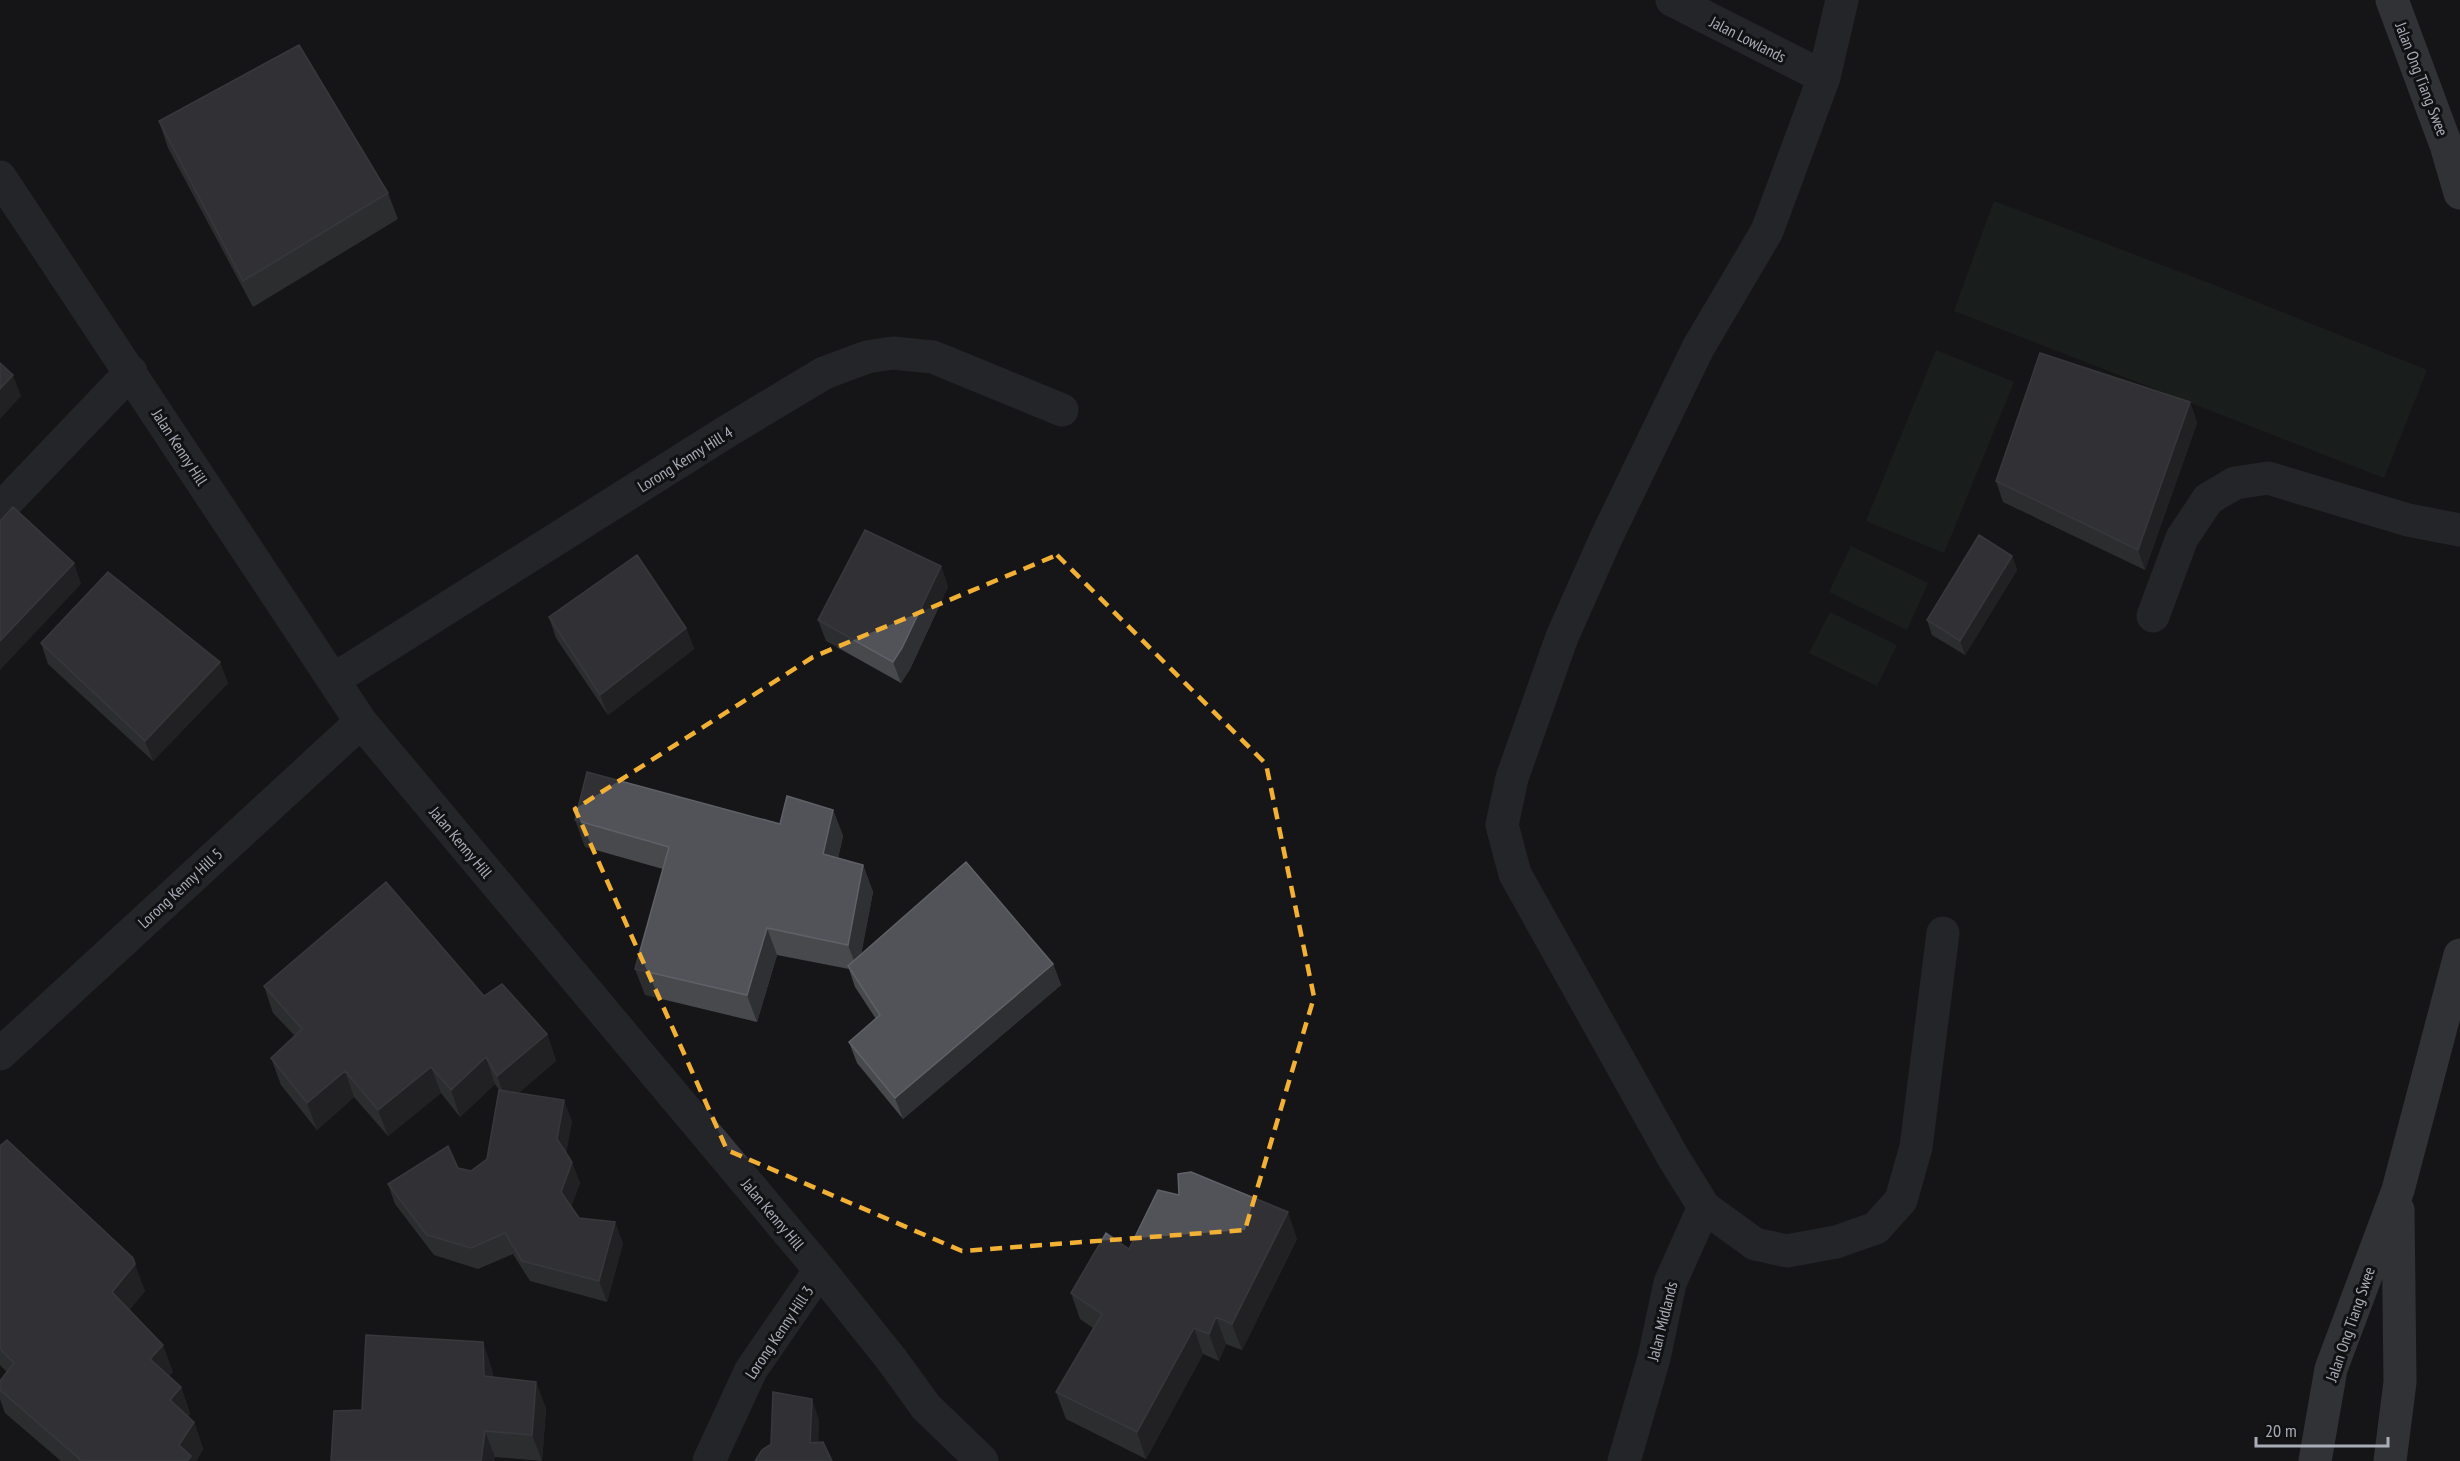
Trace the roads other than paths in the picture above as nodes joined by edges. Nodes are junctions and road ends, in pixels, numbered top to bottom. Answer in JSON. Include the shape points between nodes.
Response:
{"nodes":[{"id":1,"x":1672,"y":0,"type":"edge"},
{"id":2,"x":1842,"y":0,"type":"edge"},
{"id":3,"x":2392,"y":0,"type":"edge"},
{"id":4,"x":1824,"y":77,"type":"junction"},
{"id":5,"x":2453,"y":145,"type":"edge"},
{"id":6,"x":0,"y":177,"type":"edge"},
{"id":7,"x":2460,"y":193,"type":"edge"},
{"id":8,"x":130,"y":372,"type":"junction"},
{"id":9,"x":1062,"y":410,"type":"dead end"},
{"id":10,"x":0,"y":509,"type":"edge"},
{"id":11,"x":2460,"y":530,"type":"edge"},
{"id":12,"x":2153,"y":616,"type":"dead end"},
{"id":13,"x":333,"y":680,"type":"junction"},
{"id":14,"x":361,"y":722,"type":"junction"},
{"id":15,"x":1943,"y":933,"type":"dead end"},
{"id":16,"x":2460,"y":955,"type":"edge"},
{"id":17,"x":0,"y":1054,"type":"edge"},
{"id":18,"x":2398,"y":1190,"type":"junction"},
{"id":19,"x":1704,"y":1207,"type":"junction"},
{"id":20,"x":820,"y":1270,"type":"junction"},
{"id":21,"x":2400,"y":1382,"type":"junction"},
{"id":22,"x":709,"y":1461,"type":"edge"},
{"id":23,"x":982,"y":1461,"type":"edge"},
{"id":24,"x":1624,"y":1461,"type":"edge"},
{"id":25,"x":2315,"y":1461,"type":"edge"},
{"id":26,"x":2390,"y":1461,"type":"edge"},
{"id":27,"x":2400,"y":1461,"type":"edge"}],
"edges":[{"from":1,"to":4,"type":"street","name":"Jalan Lowlands"},
{"from":2,"to":4,"type":"street"},
{"from":3,"to":5,"type":"main road","name":"Jalan Ong Tiang Swee"},
{"from":4,"to":19,"type":"street","via":[[1767,231],[1698,348],[1562,638],[1512,778],[1502,825],[1515,874]]},
{"from":5,"to":7,"type":"main road","name":"Jalan Ong Tiang Swee"},
{"from":6,"to":8,"type":"street","name":"Jalan Kenny Hill"},
{"from":8,"to":10,"type":"street"},
{"from":8,"to":13,"type":"street","name":"Jalan Kenny Hill"},
{"from":9,"to":13,"type":"street","name":"Lorong Kenny Hill 4","via":[[933,357],[893,353],[856,361],[824,374],[726,432]]},
{"from":11,"to":12,"type":"street","via":[[2408,520],[2268,478],[2235,483],[2208,499],[2182,538]]},
{"from":13,"to":14,"type":"street","name":"Jalan Kenny Hill"},
{"from":14,"to":17,"type":"street","name":"Lorong Kenny Hill 5"},
{"from":14,"to":20,"type":"street","name":"Jalan Kenny Hill"},
{"from":15,"to":19,"type":"street","via":[[1916,1147],[1901,1200],[1876,1228],[1836,1242],[1787,1251],[1755,1244]]},
{"from":16,"to":18,"type":"main road","name":"Jalan Ong Tiang Swee"},
{"from":18,"to":21,"type":"main road","name":"Jalan Ong Tiang Swee"},
{"from":18,"to":25,"type":"main road","name":"Jalan Ong Tiang Swee","via":[[2331,1369]]},
{"from":19,"to":24,"type":"street","name":"Jalan Midlands","via":[[1670,1283],[1654,1358]]},
{"from":20,"to":22,"type":"street","name":"Lorong Kenny Hill 3","via":[[751,1370]]},
{"from":20,"to":23,"type":"street","name":"Jalan Kenny Hill","via":[[926,1407]]},
{"from":21,"to":26,"type":"main road","name":"Jalan Ong Tiang Swee"},
{"from":21,"to":27,"type":"main road"}]}
